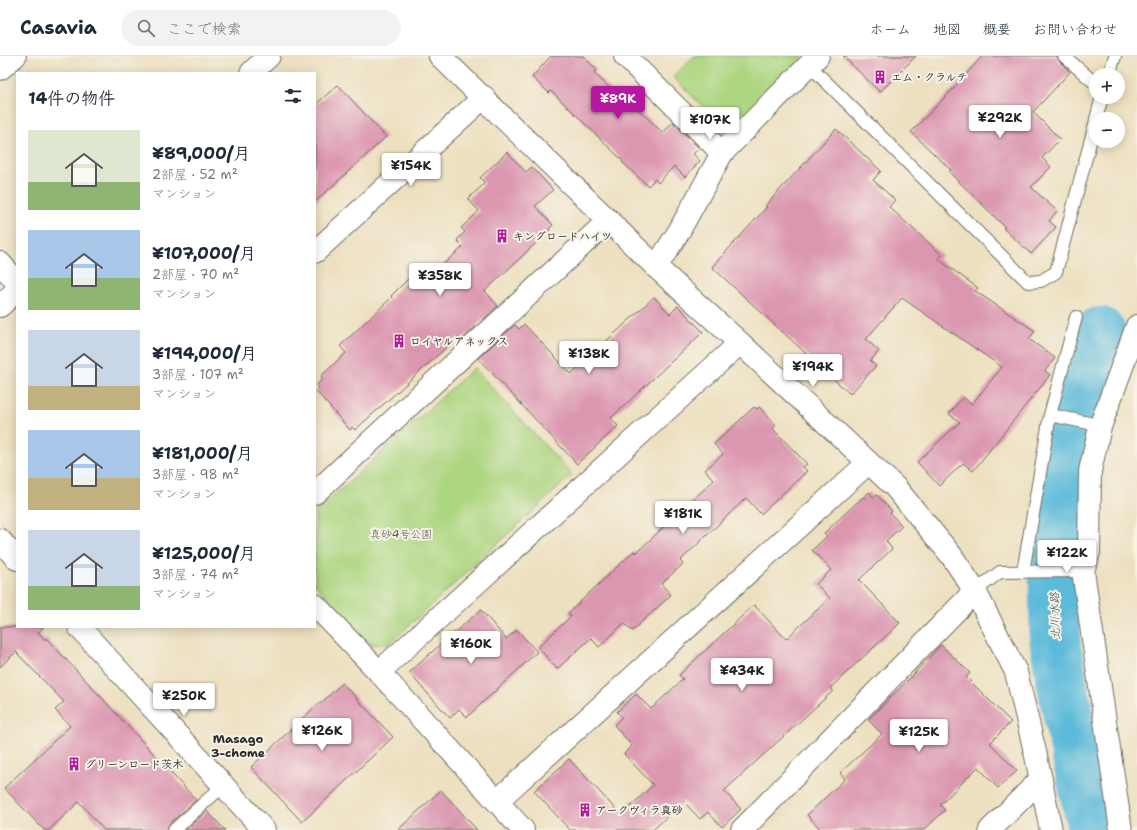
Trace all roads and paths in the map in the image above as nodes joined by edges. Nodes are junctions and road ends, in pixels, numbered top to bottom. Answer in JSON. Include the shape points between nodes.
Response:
{"nodes":[{"id":1,"x":15,"y":56,"type":"edge"},
{"id":2,"x":269,"y":56,"type":"edge"},
{"id":3,"x":440,"y":56,"type":"edge"},
{"id":4,"x":625,"y":56,"type":"edge"},
{"id":5,"x":1064,"y":56,"type":"edge"},
{"id":6,"x":1115,"y":56,"type":"edge"},
{"id":7,"x":814,"y":60,"type":"edge"},
{"id":8,"x":1111,"y":68,"type":"edge"},
{"id":9,"x":0,"y":69,"type":"edge"},
{"id":10,"x":252,"y":72,"type":"edge"},
{"id":11,"x":1089,"y":78,"type":"edge"},
{"id":12,"x":484,"y":97,"type":"junction"},
{"id":13,"x":1089,"y":147,"type":"edge"},
{"id":14,"x":722,"y":153,"type":"junction"},
{"id":15,"x":609,"y":220,"type":"junction"},
{"id":16,"x":316,"y":251,"type":"edge"},
{"id":17,"x":0,"y":263,"type":"edge"},
{"id":18,"x":656,"y":267,"type":"junction"},
{"id":19,"x":16,"y":281,"type":"edge"},
{"id":20,"x":16,"y":291,"type":"edge"},
{"id":21,"x":0,"y":306,"type":"edge"},
{"id":22,"x":1076,"y":317,"type":"dead end"},
{"id":23,"x":1137,"y":326,"type":"edge"},
{"id":24,"x":740,"y":343,"type":"junction"},
{"id":25,"x":1054,"y":415,"type":"junction"},
{"id":26,"x":1094,"y":425,"type":"junction"},
{"id":27,"x":868,"y":463,"type":"junction"},
{"id":28,"x":316,"y":493,"type":"edge"},
{"id":29,"x":0,"y":540,"type":"edge"},
{"id":30,"x":16,"y":558,"type":"edge"},
{"id":31,"x":1075,"y":571,"type":"junction"},
{"id":32,"x":1023,"y":572,"type":"junction"},
{"id":33,"x":975,"y":591,"type":"junction"},
{"id":34,"x":316,"y":606,"type":"edge"},
{"id":35,"x":80,"y":628,"type":"edge"},
{"id":36,"x":379,"y":672,"type":"junction"},
{"id":37,"x":1041,"y":779,"type":"junction"},
{"id":38,"x":224,"y":785,"type":"junction"},
{"id":39,"x":497,"y":801,"type":"junction"},
{"id":40,"x":174,"y":830,"type":"edge"},
{"id":41,"x":264,"y":830,"type":"edge"},
{"id":42,"x":523,"y":830,"type":"edge"},
{"id":43,"x":742,"y":830,"type":"edge"},
{"id":44,"x":990,"y":830,"type":"edge"},
{"id":45,"x":1051,"y":830,"type":"edge"},
{"id":46,"x":1121,"y":830,"type":"edge"}],
"edges":[{"from":1,"to":9,"type":"street"},
{"from":2,"to":10,"type":"street"},
{"from":3,"to":12,"type":"street"},
{"from":4,"to":14,"type":"street"},
{"from":5,"to":11,"type":"lane"},
{"from":6,"to":8,"type":"lane"},
{"from":7,"to":13,"type":"lane","via":[[1028,282],[1041,281],[1056,272]]},
{"from":7,"to":14,"type":"street"},
{"from":12,"to":15,"type":"street"},
{"from":12,"to":16,"type":"street"},
{"from":14,"to":18,"type":"street","via":[[678,233]]},
{"from":15,"to":18,"type":"street"},
{"from":15,"to":28,"type":"street"},
{"from":17,"to":19,"type":"street"},
{"from":18,"to":24,"type":"street"},
{"from":20,"to":21,"type":"street"},
{"from":22,"to":25,"type":"lane"},
{"from":23,"to":26,"type":"street"},
{"from":24,"to":27,"type":"street"},
{"from":24,"to":36,"type":"street"},
{"from":25,"to":26,"type":"lane"},
{"from":25,"to":32,"type":"lane"},
{"from":26,"to":31,"type":"street","via":[[1090,471],[1089,552]]},
{"from":27,"to":33,"type":"street","via":[[895,487],[951,555]]},
{"from":27,"to":39,"type":"street"},
{"from":29,"to":30,"type":"street"},
{"from":31,"to":32,"type":"lane"},
{"from":31,"to":46,"type":"street"},
{"from":32,"to":33,"type":"lane","via":[[1000,572]]},
{"from":33,"to":37,"type":"street","via":[[1016,672]]},
{"from":33,"to":43,"type":"street"},
{"from":34,"to":36,"type":"street"},
{"from":35,"to":38,"type":"street"},
{"from":36,"to":39,"type":"street"},
{"from":37,"to":44,"type":"street"},
{"from":37,"to":45,"type":"street"},
{"from":38,"to":40,"type":"lane"},
{"from":38,"to":41,"type":"street"},
{"from":39,"to":42,"type":"street"}]}
